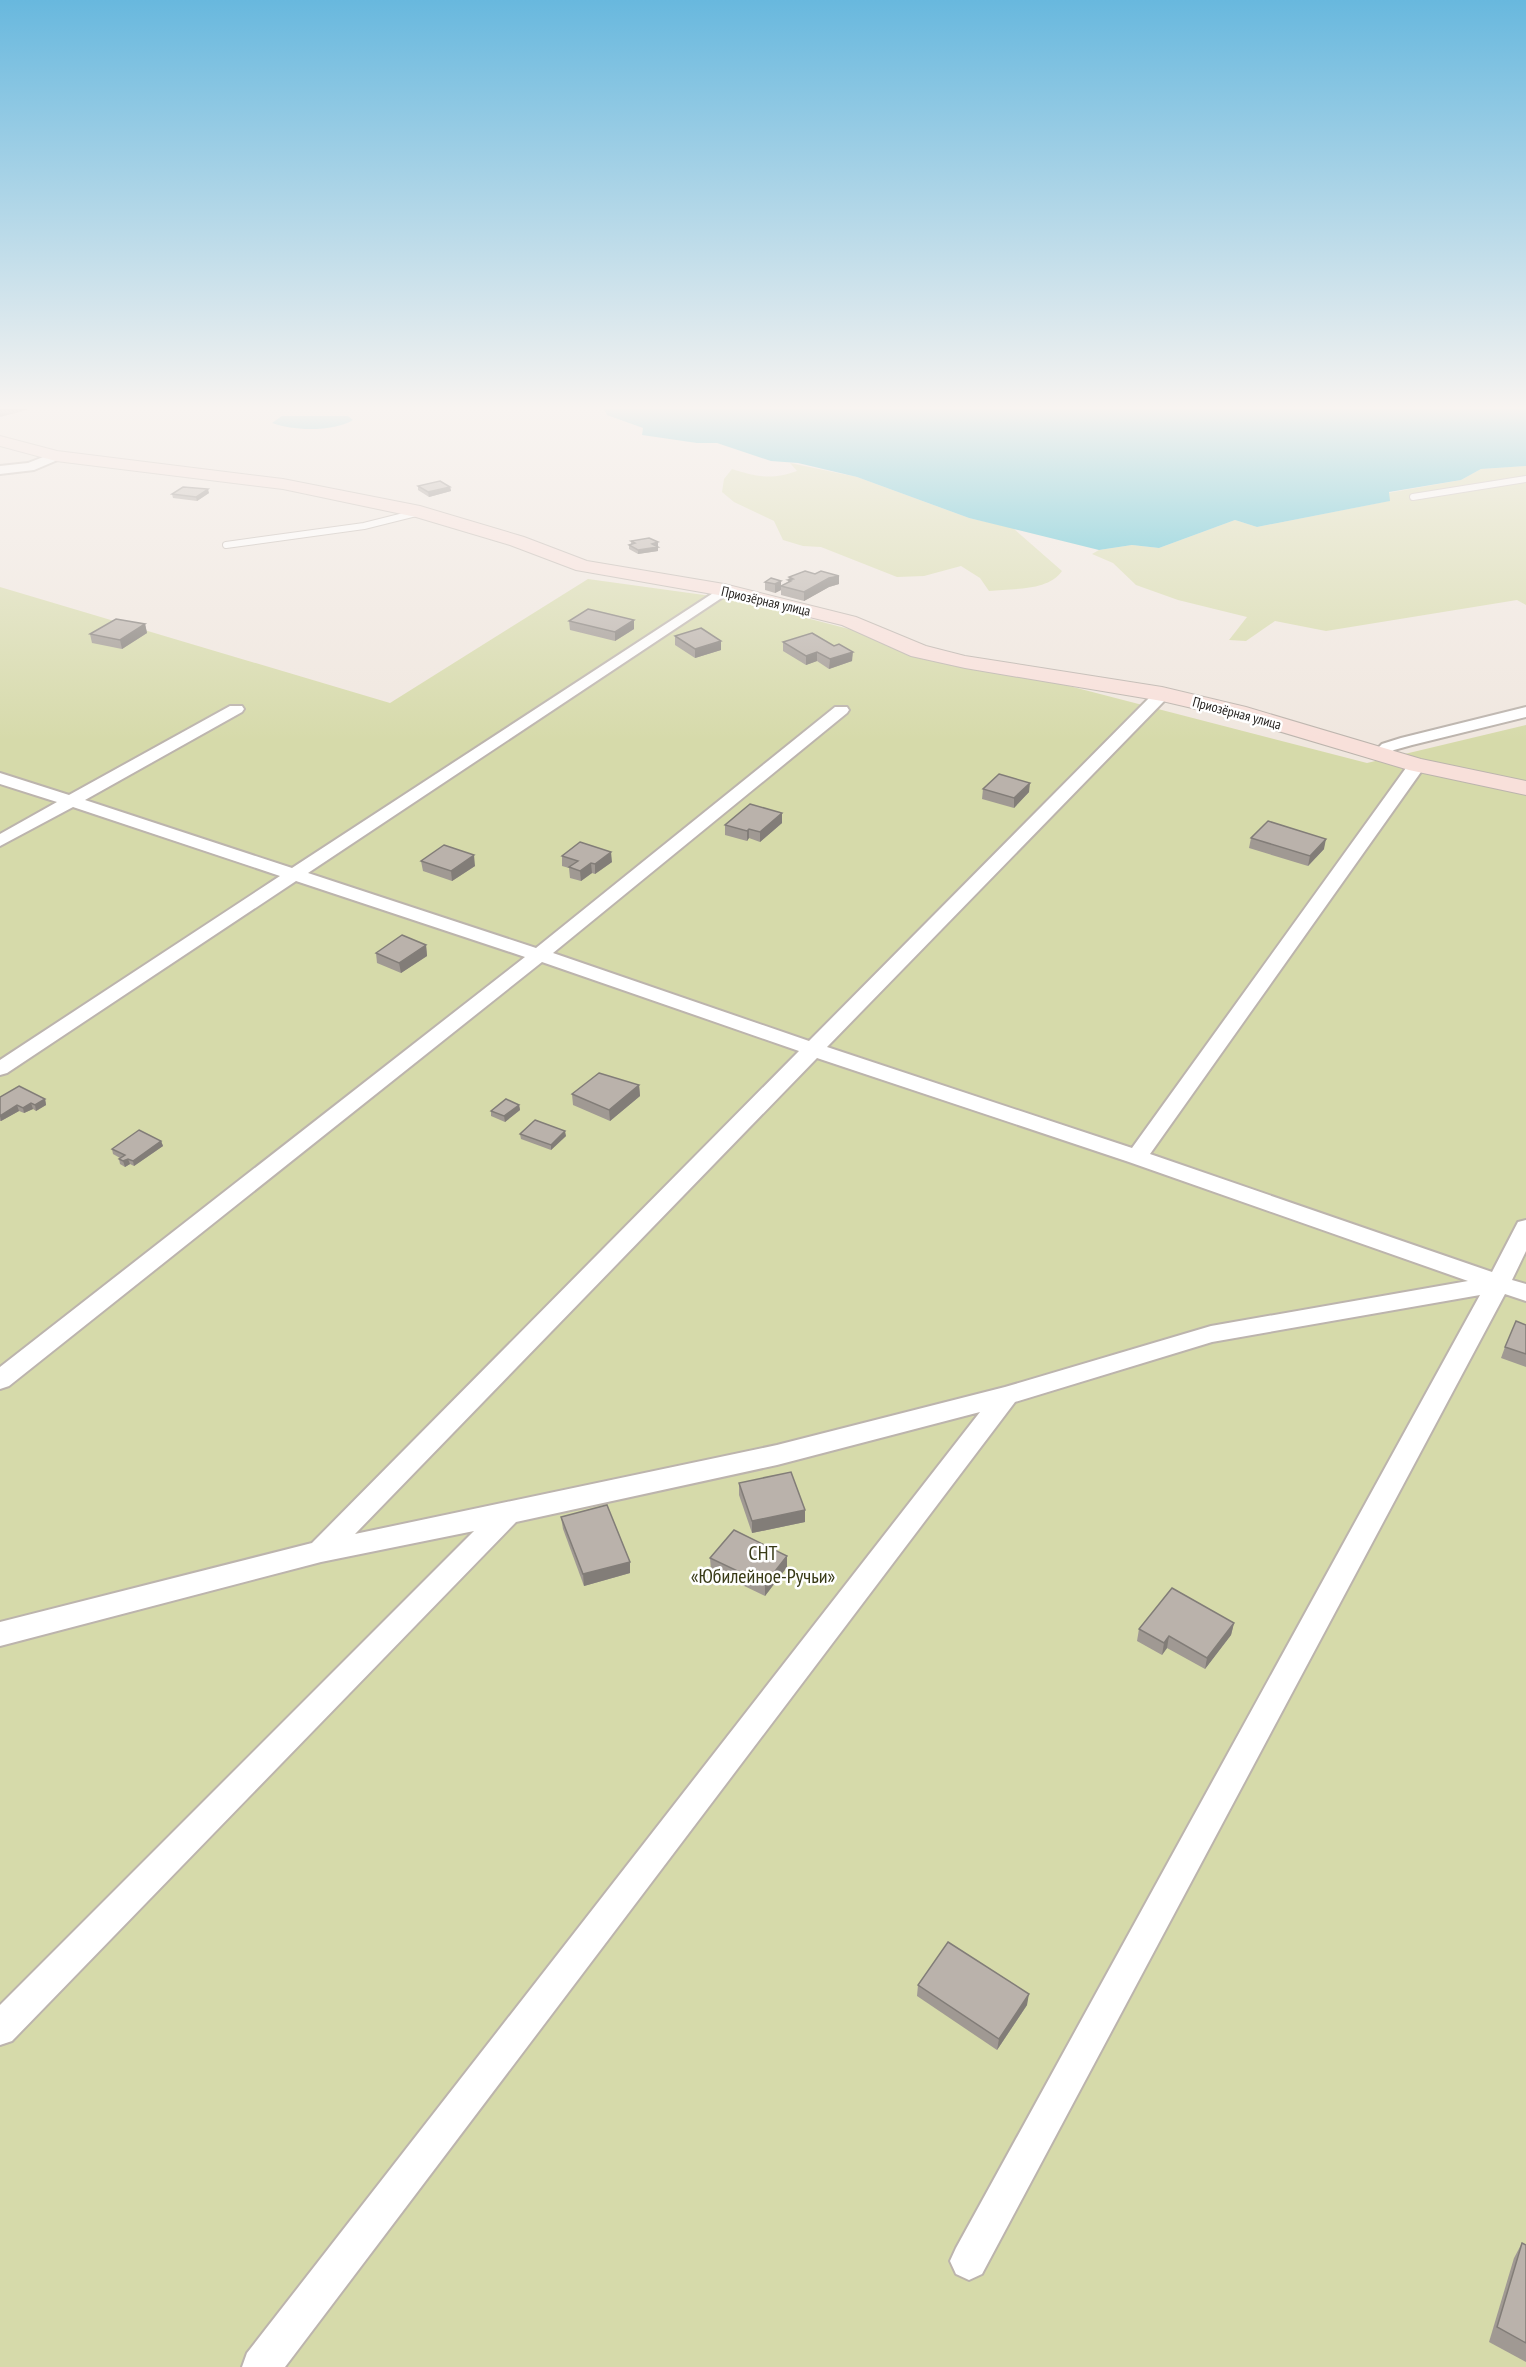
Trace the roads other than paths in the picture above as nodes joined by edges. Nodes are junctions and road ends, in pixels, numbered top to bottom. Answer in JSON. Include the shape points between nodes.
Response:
{"nodes":[{"id":1,"x":389,"y":519,"type":"edge"},
{"id":2,"x":445,"y":519,"type":"edge"},
{"id":3,"x":226,"y":545,"type":"dead end"},
{"id":4,"x":724,"y":590,"type":"junction"},
{"id":5,"x":1162,"y":694,"type":"junction"},
{"id":6,"x":236,"y":709,"type":"dead end"},
{"id":7,"x":842,"y":710,"type":"dead end"},
{"id":8,"x":1526,"y":712,"type":"edge"},
{"id":9,"x":1380,"y":754,"type":"junction"},
{"id":10,"x":1417,"y":765,"type":"junction"},
{"id":11,"x":0,"y":778,"type":"edge"},
{"id":12,"x":1526,"y":788,"type":"edge"},
{"id":13,"x":72,"y":800,"type":"junction"},
{"id":14,"x":0,"y":841,"type":"edge"},
{"id":15,"x":294,"y":873,"type":"junction"},
{"id":16,"x":539,"y":955,"type":"junction"},
{"id":17,"x":815,"y":1050,"type":"junction"},
{"id":18,"x":0,"y":1069,"type":"edge"},
{"id":19,"x":1137,"y":1157,"type":"junction"},
{"id":20,"x":1526,"y":1227,"type":"edge"},
{"id":21,"x":1512,"y":1288,"type":"edge"},
{"id":22,"x":0,"y":1380,"type":"edge"},
{"id":23,"x":1006,"y":1396,"type":"junction"},
{"id":24,"x":508,"y":1514,"type":"junction"},
{"id":25,"x":321,"y":1551,"type":"junction"},
{"id":26,"x":0,"y":1634,"type":"edge"},
{"id":27,"x":0,"y":2029,"type":"edge"},
{"id":28,"x":969,"y":2260,"type":"dead end"},
{"id":29,"x":261,"y":2367,"type":"edge"}],
"edges":[{"from":1,"to":3,"type":"lane"},
{"from":2,"to":4,"type":"street","name":"Приозёрная улица","via":[[583,566]]},
{"from":4,"to":5,"type":"street","name":"Приозёрная улица","via":[[849,621],[919,651],[965,662]]},
{"from":4,"to":15,"type":"street"},
{"from":5,"to":9,"type":"street","name":"Приозёрная улица"},
{"from":5,"to":17,"type":"street"},
{"from":6,"to":13,"type":"street"},
{"from":7,"to":16,"type":"street"},
{"from":8,"to":9,"type":"street","via":[[1407,741]]},
{"from":9,"to":10,"type":"street","name":"Приозёрная улица"},
{"from":10,"to":12,"type":"street","name":"Приозёрная улица"},
{"from":10,"to":19,"type":"street"},
{"from":11,"to":13,"type":"street"},
{"from":13,"to":14,"type":"street"},
{"from":13,"to":15,"type":"street"},
{"from":15,"to":16,"type":"street"},
{"from":15,"to":18,"type":"street"},
{"from":16,"to":17,"type":"street"},
{"from":16,"to":22,"type":"street"},
{"from":17,"to":19,"type":"street"},
{"from":17,"to":25,"type":"street"},
{"from":19,"to":21,"type":"street"},
{"from":20,"to":21,"type":"street"},
{"from":21,"to":23,"type":"street","via":[[1211,1334]]},
{"from":21,"to":28,"type":"street"},
{"from":23,"to":24,"type":"street","via":[[777,1455]]},
{"from":23,"to":29,"type":"street"},
{"from":24,"to":25,"type":"street"},
{"from":24,"to":27,"type":"street"},
{"from":25,"to":26,"type":"street"}]}
